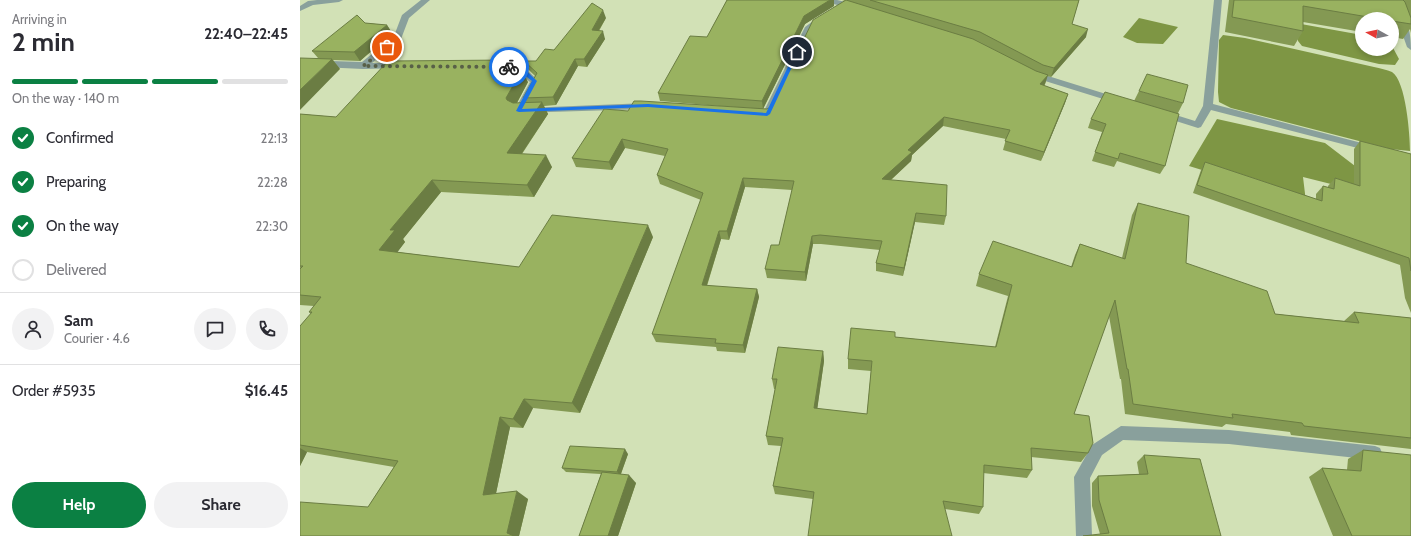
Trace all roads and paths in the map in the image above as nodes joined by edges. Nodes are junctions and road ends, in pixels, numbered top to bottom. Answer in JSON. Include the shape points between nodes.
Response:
{"nodes":[{"id":1,"x":339,"y":0,"type":"edge"},
{"id":2,"x":426,"y":0,"type":"edge"},
{"id":3,"x":827,"y":0,"type":"edge"},
{"id":4,"x":1218,"y":0,"type":"edge"},
{"id":5,"x":1388,"y":0,"type":"edge"},
{"id":6,"x":845,"y":4,"type":"junction"},
{"id":7,"x":300,"y":9,"type":"edge"},
{"id":8,"x":868,"y":11,"type":"edge"},
{"id":9,"x":1411,"y":47,"type":"edge"},
{"id":10,"x":300,"y":63,"type":"edge"},
{"id":11,"x":363,"y":66,"type":"junction"},
{"id":12,"x":410,"y":66,"type":"edge"},
{"id":13,"x":502,"y":67,"type":"edge"},
{"id":14,"x":1023,"y":69,"type":"edge"},
{"id":15,"x":1129,"y":104,"type":"edge"},
{"id":16,"x":656,"y":106,"type":"edge"},
{"id":17,"x":1208,"y":106,"type":"junction"},
{"id":18,"x":1152,"y":111,"type":"edge"},
{"id":19,"x":752,"y":113,"type":"edge"},
{"id":20,"x":1381,"y":151,"type":"edge"},
{"id":21,"x":1387,"y":454,"type":"edge"},
{"id":22,"x":1084,"y":536,"type":"edge"}],
"edges":[{"from":1,"to":7,"type":"street","via":[[311,3]]},
{"from":2,"to":11,"type":"street","via":[[405,17],[398,37]]},
{"from":3,"to":6,"type":"street"},
{"from":4,"to":17,"type":"street"},
{"from":5,"to":9,"type":"street","via":[[1404,25]]},
{"from":6,"to":8,"type":"street"},
{"from":6,"to":19,"type":"street","via":[[809,28],[767,114]]},
{"from":10,"to":11,"type":"street"},
{"from":11,"to":12,"type":"street"},
{"from":13,"to":16,"type":"street","via":[[518,67],[535,81],[519,111]]},
{"from":14,"to":15,"type":"street","via":[[1037,76]]},
{"from":17,"to":18,"type":"street","via":[[1198,125]]},
{"from":17,"to":20,"type":"street"},
{"from":21,"to":22,"type":"street","via":[[1229,437],[1121,433],[1096,450],[1082,477]]}]}
